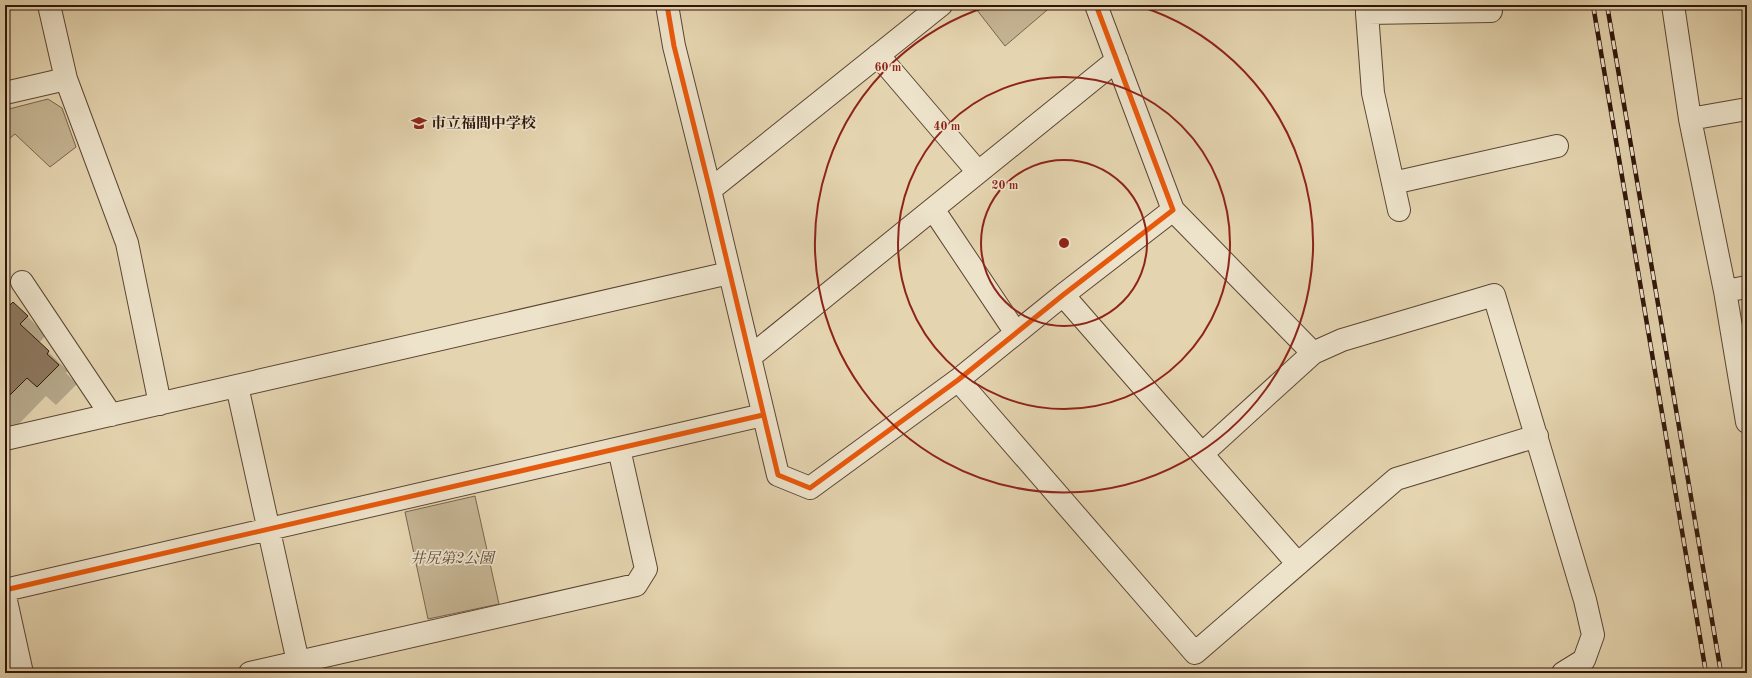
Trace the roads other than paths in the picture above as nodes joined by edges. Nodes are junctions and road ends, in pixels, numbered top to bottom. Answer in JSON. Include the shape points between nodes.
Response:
{"nodes":[{"id":1,"x":49,"y":5,"type":"edge"},
{"id":2,"x":667,"y":5,"type":"edge"},
{"id":3,"x":941,"y":5,"type":"edge"},
{"id":4,"x":1096,"y":5,"type":"edge"},
{"id":5,"x":1673,"y":5,"type":"edge"},
{"id":6,"x":1367,"y":9,"type":"edge"},
{"id":7,"x":1491,"y":10,"type":"dead end"},
{"id":8,"x":878,"y":55,"type":"junction"},
{"id":9,"x":1117,"y":60,"type":"junction"},
{"id":10,"x":66,"y":80,"type":"junction"},
{"id":11,"x":5,"y":93,"type":"edge"},
{"id":12,"x":1747,"y":109,"type":"edge"},
{"id":13,"x":1690,"y":119,"type":"junction"},
{"id":14,"x":1557,"y":146,"type":"dead end"},
{"id":15,"x":978,"y":172,"type":"junction"},
{"id":16,"x":1393,"y":183,"type":"junction"},
{"id":17,"x":710,"y":190,"type":"junction"},
{"id":18,"x":933,"y":209,"type":"junction"},
{"id":19,"x":1173,"y":210,"type":"junction"},
{"id":20,"x":1399,"y":210,"type":"dead end"},
{"id":21,"x":729,"y":273,"type":"junction"},
{"id":22,"x":22,"y":282,"type":"dead end"},
{"id":23,"x":1747,"y":287,"type":"edge"},
{"id":24,"x":1726,"y":291,"type":"junction"},
{"id":25,"x":1063,"y":295,"type":"junction"},
{"id":26,"x":1016,"y":333,"type":"junction"},
{"id":27,"x":1313,"y":353,"type":"junction"},
{"id":28,"x":750,"y":357,"type":"junction"},
{"id":29,"x":958,"y":380,"type":"junction"},
{"id":30,"x":237,"y":386,"type":"junction"},
{"id":31,"x":160,"y":404,"type":"junction"},
{"id":32,"x":111,"y":415,"type":"junction"},
{"id":33,"x":763,"y":415,"type":"junction"},
{"id":34,"x":1747,"y":422,"type":"edge"},
{"id":35,"x":1537,"y":436,"type":"junction"},
{"id":36,"x":5,"y":440,"type":"edge"},
{"id":37,"x":619,"y":449,"type":"junction"},
{"id":38,"x":1202,"y":454,"type":"junction"},
{"id":39,"x":269,"y":529,"type":"junction"},
{"id":40,"x":1298,"y":564,"type":"junction"},
{"id":41,"x":5,"y":590,"type":"edge"},
{"id":42,"x":5,"y":596,"type":"edge"},
{"id":43,"x":298,"y":662,"type":"junction"},
{"id":44,"x":22,"y":673,"type":"edge"},
{"id":45,"x":250,"y":673,"type":"edge"},
{"id":46,"x":1563,"y":673,"type":"edge"}],
"edges":[{"from":1,"to":10,"type":"street"},
{"from":2,"to":17,"type":"street","via":[[674,46]]},
{"from":3,"to":8,"type":"street"},
{"from":4,"to":9,"type":"street"},
{"from":5,"to":13,"type":"street"},
{"from":6,"to":7,"type":"street"},
{"from":6,"to":16,"type":"street","via":[[1373,93]]},
{"from":8,"to":15,"type":"street"},
{"from":8,"to":17,"type":"street"},
{"from":9,"to":15,"type":"street"},
{"from":9,"to":19,"type":"street"},
{"from":10,"to":11,"type":"street"},
{"from":10,"to":31,"type":"street","via":[[127,243]]},
{"from":12,"to":13,"type":"street"},
{"from":13,"to":24,"type":"street"},
{"from":14,"to":16,"type":"street"},
{"from":15,"to":18,"type":"street"},
{"from":16,"to":20,"type":"street"},
{"from":17,"to":21,"type":"street"},
{"from":18,"to":26,"type":"street"},
{"from":18,"to":28,"type":"street"},
{"from":19,"to":25,"type":"street"},
{"from":19,"to":27,"type":"street"},
{"from":21,"to":28,"type":"street"},
{"from":21,"to":30,"type":"street"},
{"from":22,"to":32,"type":"street"},
{"from":23,"to":24,"type":"street"},
{"from":24,"to":34,"type":"street"},
{"from":25,"to":26,"type":"street"},
{"from":25,"to":38,"type":"street"},
{"from":26,"to":29,"type":"street"},
{"from":27,"to":35,"type":"street","via":[[1342,340],[1494,295]]},
{"from":27,"to":38,"type":"street"},
{"from":28,"to":33,"type":"street"},
{"from":29,"to":33,"type":"street","via":[[810,488],[778,475]]},
{"from":29,"to":40,"type":"street","via":[[1195,653]]},
{"from":30,"to":31,"type":"street"},
{"from":30,"to":39,"type":"street"},
{"from":31,"to":32,"type":"street"},
{"from":32,"to":36,"type":"street"},
{"from":33,"to":37,"type":"street"},
{"from":35,"to":40,"type":"street","via":[[1396,479]]},
{"from":35,"to":46,"type":"street","via":[[1585,600],[1593,636],[1584,660]]},
{"from":37,"to":39,"type":"street"},
{"from":37,"to":43,"type":"street","via":[[646,569],[636,586]]},
{"from":38,"to":40,"type":"street"},
{"from":39,"to":41,"type":"street"},
{"from":39,"to":43,"type":"street"},
{"from":42,"to":44,"type":"street"},
{"from":43,"to":45,"type":"street"}]}
